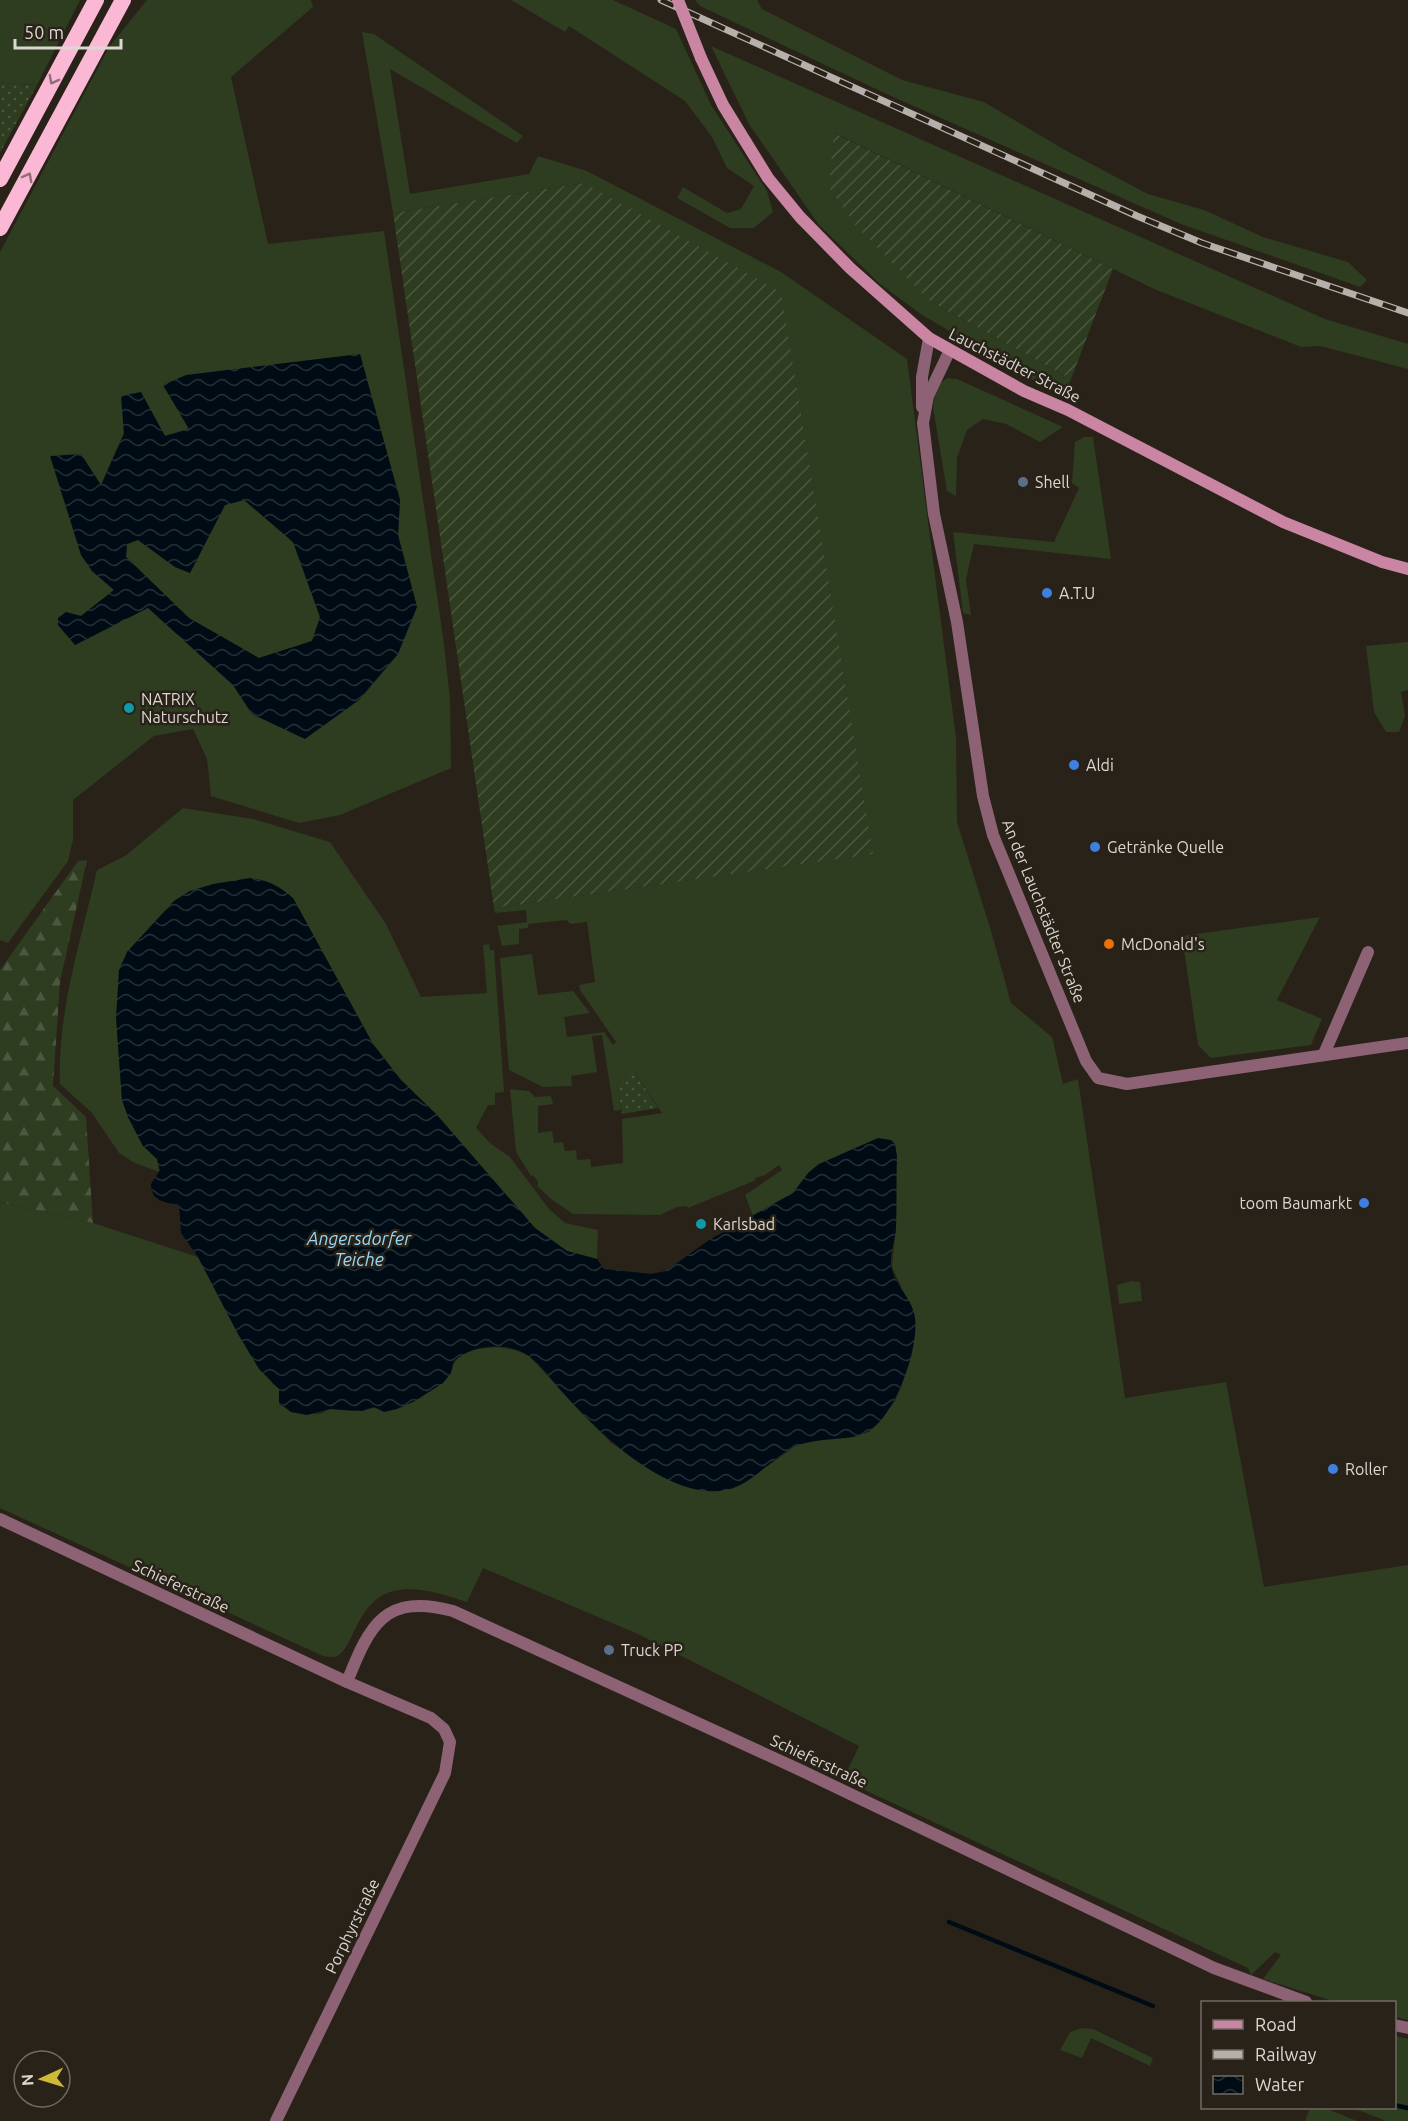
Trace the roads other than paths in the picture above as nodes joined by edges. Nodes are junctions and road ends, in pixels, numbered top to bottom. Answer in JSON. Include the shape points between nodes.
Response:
{"nodes":[{"id":1,"x":96,"y":0,"type":"edge"},
{"id":2,"x":123,"y":0,"type":"edge"},
{"id":3,"x":678,"y":0,"type":"edge"},
{"id":4,"x":0,"y":179,"type":"edge"},
{"id":5,"x":0,"y":228,"type":"edge"},
{"id":6,"x":929,"y":338,"type":"junction"},
{"id":7,"x":949,"y":352,"type":"junction"},
{"id":8,"x":923,"y":423,"type":"junction"},
{"id":9,"x":1408,"y":569,"type":"edge"},
{"id":10,"x":1368,"y":952,"type":"dead end"},
{"id":11,"x":1408,"y":1043,"type":"edge"},
{"id":12,"x":1324,"y":1054,"type":"junction"},
{"id":13,"x":0,"y":1519,"type":"edge"},
{"id":14,"x":347,"y":1682,"type":"junction"},
{"id":15,"x":450,"y":1742,"type":"joint"},
{"id":16,"x":1303,"y":2001,"type":"edge"},
{"id":17,"x":276,"y":2121,"type":"edge"}],
"edges":[{"from":1,"to":4,"type":"highway","one_way":true},
{"from":5,"to":2,"type":"highway","one_way":true},
{"from":3,"to":6,"type":"main road","name":"Lauchstädter Straße","bridge":true,"via":[[723,105],[768,178],[850,268]]},
{"from":6,"to":7,"type":"main road","name":"Lauchstädter Straße"},
{"from":6,"to":8,"type":"street","via":[[922,377]]},
{"from":7,"to":8,"type":"street","name":"An der Lauchstädter Straße","via":[[928,396]]},
{"from":7,"to":9,"type":"main road","name":"Lauchstädter Straße","via":[[1282,522]]},
{"from":8,"to":12,"type":"street","name":"An der Lauchstädter Straße","via":[[934,514],[957,622],[990,825],[1086,1061],[1098,1078],[1127,1084]]},
{"from":10,"to":12,"type":"street"},
{"from":11,"to":12,"type":"street","name":"An der Lauchstädter Straße"},
{"from":13,"to":14,"type":"street","name":"Schieferstraße"},
{"from":14,"to":15,"type":"street","name":"Schieferstraße","via":[[431,1718],[444,1729]]},
{"from":14,"to":16,"type":"street","name":"Schieferstraße","via":[[370,1634],[389,1613],[408,1604],[453,1611],[798,1769],[1214,1968]]},
{"from":15,"to":17,"type":"street","name":"Porphyrstraße","via":[[445,1773]]}]}
